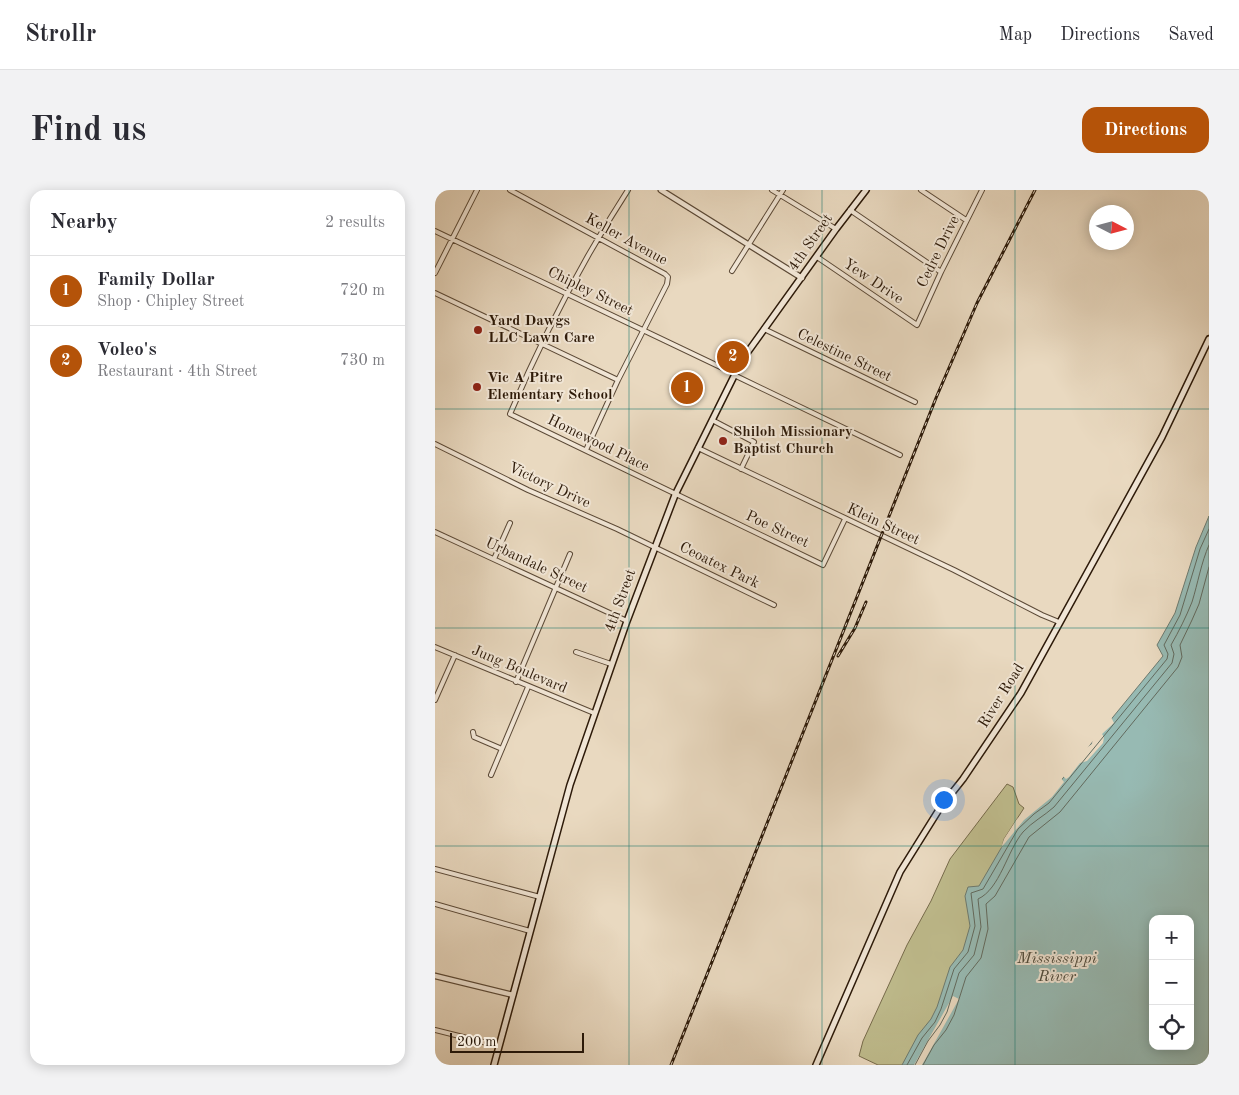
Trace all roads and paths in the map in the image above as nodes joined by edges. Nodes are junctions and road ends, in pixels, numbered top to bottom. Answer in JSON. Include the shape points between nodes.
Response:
{"nodes":[{"id":1,"x":477,"y":190,"type":"edge"},
{"id":2,"x":510,"y":190,"type":"edge"},
{"id":3,"x":628,"y":190,"type":"edge"},
{"id":4,"x":661,"y":190,"type":"edge"},
{"id":5,"x":772,"y":190,"type":"edge"},
{"id":6,"x":783,"y":190,"type":"edge"},
{"id":7,"x":866,"y":190,"type":"edge"},
{"id":8,"x":921,"y":190,"type":"edge"},
{"id":9,"x":982,"y":190,"type":"edge"},
{"id":10,"x":780,"y":195,"type":"junction"},
{"id":11,"x":850,"y":210,"type":"junction"},
{"id":12,"x":966,"y":220,"type":"junction"},
{"id":13,"x":836,"y":229,"type":"junction"},
{"id":14,"x":435,"y":231,"type":"edge"},
{"id":15,"x":597,"y":237,"type":"junction"},
{"id":16,"x":451,"y":239,"type":"junction"},
{"id":17,"x":748,"y":245,"type":"junction"},
{"id":18,"x":817,"y":257,"type":"junction"},
{"id":19,"x":732,"y":271,"type":"dead end"},
{"id":20,"x":941,"y":272,"type":"junction"},
{"id":21,"x":435,"y":273,"type":"edge"},
{"id":22,"x":802,"y":278,"type":"junction"},
{"id":23,"x":435,"y":293,"type":"edge"},
{"id":24,"x":567,"y":293,"type":"junction"},
{"id":25,"x":917,"y":325,"type":"joint"},
{"id":26,"x":643,"y":330,"type":"junction"},
{"id":27,"x":764,"y":330,"type":"junction"},
{"id":28,"x":1209,"y":339,"type":"edge"},
{"id":29,"x":542,"y":344,"type":"junction"},
{"id":30,"x":734,"y":375,"type":"junction"},
{"id":31,"x":618,"y":380,"type":"junction"},
{"id":32,"x":915,"y":402,"type":"dead end"},
{"id":33,"x":712,"y":420,"type":"junction"},
{"id":34,"x":435,"y":444,"type":"edge"},
{"id":35,"x":698,"y":448,"type":"junction"},
{"id":36,"x":586,"y":450,"type":"junction"},
{"id":37,"x":900,"y":456,"type":"dead end"},
{"id":38,"x":741,"y":469,"type":"junction"},
{"id":39,"x":675,"y":495,"type":"junction"},
{"id":40,"x":845,"y":519,"type":"junction"},
{"id":41,"x":509,"y":523,"type":"dead end"},
{"id":42,"x":435,"y":532,"type":"edge"},
{"id":43,"x":654,"y":547,"type":"junction"},
{"id":44,"x":570,"y":554,"type":"dead end"},
{"id":45,"x":494,"y":559,"type":"junction"},
{"id":46,"x":555,"y":587,"type":"junction"},
{"id":47,"x":774,"y":605,"type":"dead end"},
{"id":48,"x":627,"y":621,"type":"junction"},
{"id":49,"x":1059,"y":622,"type":"junction"},
{"id":50,"x":435,"y":647,"type":"edge"},
{"id":51,"x":576,"y":652,"type":"dead end"},
{"id":52,"x":455,"y":655,"type":"junction"},
{"id":53,"x":611,"y":664,"type":"junction"},
{"id":54,"x":516,"y":682,"type":"junction"},
{"id":55,"x":528,"y":687,"type":"junction"},
{"id":56,"x":435,"y":700,"type":"edge"},
{"id":57,"x":594,"y":713,"type":"junction"},
{"id":58,"x":473,"y":732,"type":"dead end"},
{"id":59,"x":502,"y":749,"type":"junction"},
{"id":60,"x":491,"y":775,"type":"dead end"},
{"id":61,"x":435,"y":868,"type":"edge"},
{"id":62,"x":539,"y":897,"type":"junction"},
{"id":63,"x":435,"y":904,"type":"edge"},
{"id":64,"x":530,"y":931,"type":"junction"},
{"id":65,"x":435,"y":976,"type":"edge"},
{"id":66,"x":513,"y":995,"type":"junction"},
{"id":67,"x":435,"y":1030,"type":"edge"},
{"id":68,"x":499,"y":1046,"type":"junction"},
{"id":69,"x":494,"y":1065,"type":"edge"},
{"id":70,"x":816,"y":1065,"type":"edge"}],
"edges":[{"from":1,"to":16,"type":"street"},
{"from":2,"to":15,"type":"street","name":"Keller Avenue"},
{"from":3,"to":15,"type":"street"},
{"from":4,"to":17,"type":"street"},
{"from":5,"to":10,"type":"street"},
{"from":6,"to":10,"type":"street"},
{"from":7,"to":11,"type":"main road","name":"4th Street"},
{"from":8,"to":12,"type":"street"},
{"from":9,"to":12,"type":"street","name":"Cedre Drive"},
{"from":10,"to":13,"type":"street"},
{"from":10,"to":17,"type":"street"},
{"from":11,"to":13,"type":"main road","name":"4th Street"},
{"from":11,"to":20,"type":"street"},
{"from":12,"to":20,"type":"street","name":"Cedre Drive"},
{"from":13,"to":18,"type":"main road","name":"4th Street"},
{"from":14,"to":16,"type":"street","name":"Chipley Street"},
{"from":15,"to":24,"type":"street"},
{"from":15,"to":26,"type":"street","name":"Keller Avenue","via":[[668,277]]},
{"from":16,"to":21,"type":"street"},
{"from":16,"to":24,"type":"street","name":"Chipley Street"},
{"from":17,"to":19,"type":"street"},
{"from":17,"to":22,"type":"street"},
{"from":18,"to":22,"type":"main road","name":"4th Street"},
{"from":18,"to":25,"type":"street","name":"Yew Drive"},
{"from":20,"to":25,"type":"street","name":"Cedre Drive"},
{"from":22,"to":27,"type":"main road","name":"4th Street"},
{"from":23,"to":29,"type":"street"},
{"from":24,"to":26,"type":"street","name":"Chipley Street"},
{"from":24,"to":29,"type":"street"},
{"from":26,"to":30,"type":"street","name":"Chipley Street"},
{"from":26,"to":31,"type":"street","name":"Keller Avenue"},
{"from":27,"to":30,"type":"main road","name":"4th Street"},
{"from":27,"to":32,"type":"street","name":"Celestine Street"},
{"from":28,"to":49,"type":"main road","name":"River Road","via":[[1163,436]]},
{"from":29,"to":31,"type":"street"},
{"from":29,"to":36,"type":"street","name":"Homewood Place","via":[[510,414]]},
{"from":30,"to":33,"type":"main road","name":"4th Street"},
{"from":30,"to":37,"type":"street","name":"Chipley Street"},
{"from":31,"to":36,"type":"street","name":"Keller Avenue"},
{"from":33,"to":35,"type":"main road","name":"4th Street"},
{"from":33,"to":38,"type":"street","via":[[754,442]]},
{"from":34,"to":43,"type":"street","name":"Victory Drive"},
{"from":35,"to":38,"type":"street","name":"Klein Street"},
{"from":35,"to":39,"type":"main road","name":"4th Street"},
{"from":36,"to":39,"type":"street","name":"Homewood Place"},
{"from":38,"to":40,"type":"street","name":"Klein Street"},
{"from":39,"to":40,"type":"street","name":"Poe Street","via":[[823,565]]},
{"from":39,"to":43,"type":"main road","name":"4th Street"},
{"from":40,"to":49,"type":"street","name":"Klein Street"},
{"from":41,"to":45,"type":"street"},
{"from":42,"to":45,"type":"street","name":"Urbandale Street"},
{"from":43,"to":47,"type":"street","name":"Ceoatex Park"},
{"from":43,"to":48,"type":"main road","name":"4th Street"},
{"from":44,"to":46,"type":"street"},
{"from":45,"to":46,"type":"street","name":"Urbandale Street"},
{"from":46,"to":48,"type":"street","name":"Urbandale Street"},
{"from":46,"to":54,"type":"street"},
{"from":48,"to":53,"type":"main road","name":"4th Street"},
{"from":49,"to":70,"type":"main road","name":"River Road","via":[[1017,699],[940,808],[900,872]]},
{"from":50,"to":52,"type":"street","name":"Jung Boulevard"},
{"from":51,"to":53,"type":"street"},
{"from":52,"to":54,"type":"street","name":"Jung Boulevard"},
{"from":52,"to":56,"type":"street"},
{"from":53,"to":57,"type":"main road","name":"4th Street"},
{"from":54,"to":55,"type":"street","name":"Jung Boulevard"},
{"from":55,"to":57,"type":"street","name":"Jung Boulevard"},
{"from":55,"to":59,"type":"street"},
{"from":57,"to":62,"type":"main road","name":"4th Street"},
{"from":58,"to":59,"type":"street","via":[[474,737]]},
{"from":59,"to":60,"type":"street"},
{"from":61,"to":62,"type":"street"},
{"from":62,"to":64,"type":"main road","name":"4th Street"},
{"from":63,"to":64,"type":"street"},
{"from":64,"to":66,"type":"main road","name":"4th Street"},
{"from":65,"to":66,"type":"street"},
{"from":66,"to":68,"type":"main road","name":"4th Street"},
{"from":67,"to":68,"type":"street"},
{"from":68,"to":69,"type":"main road","name":"4th Street"}]}
